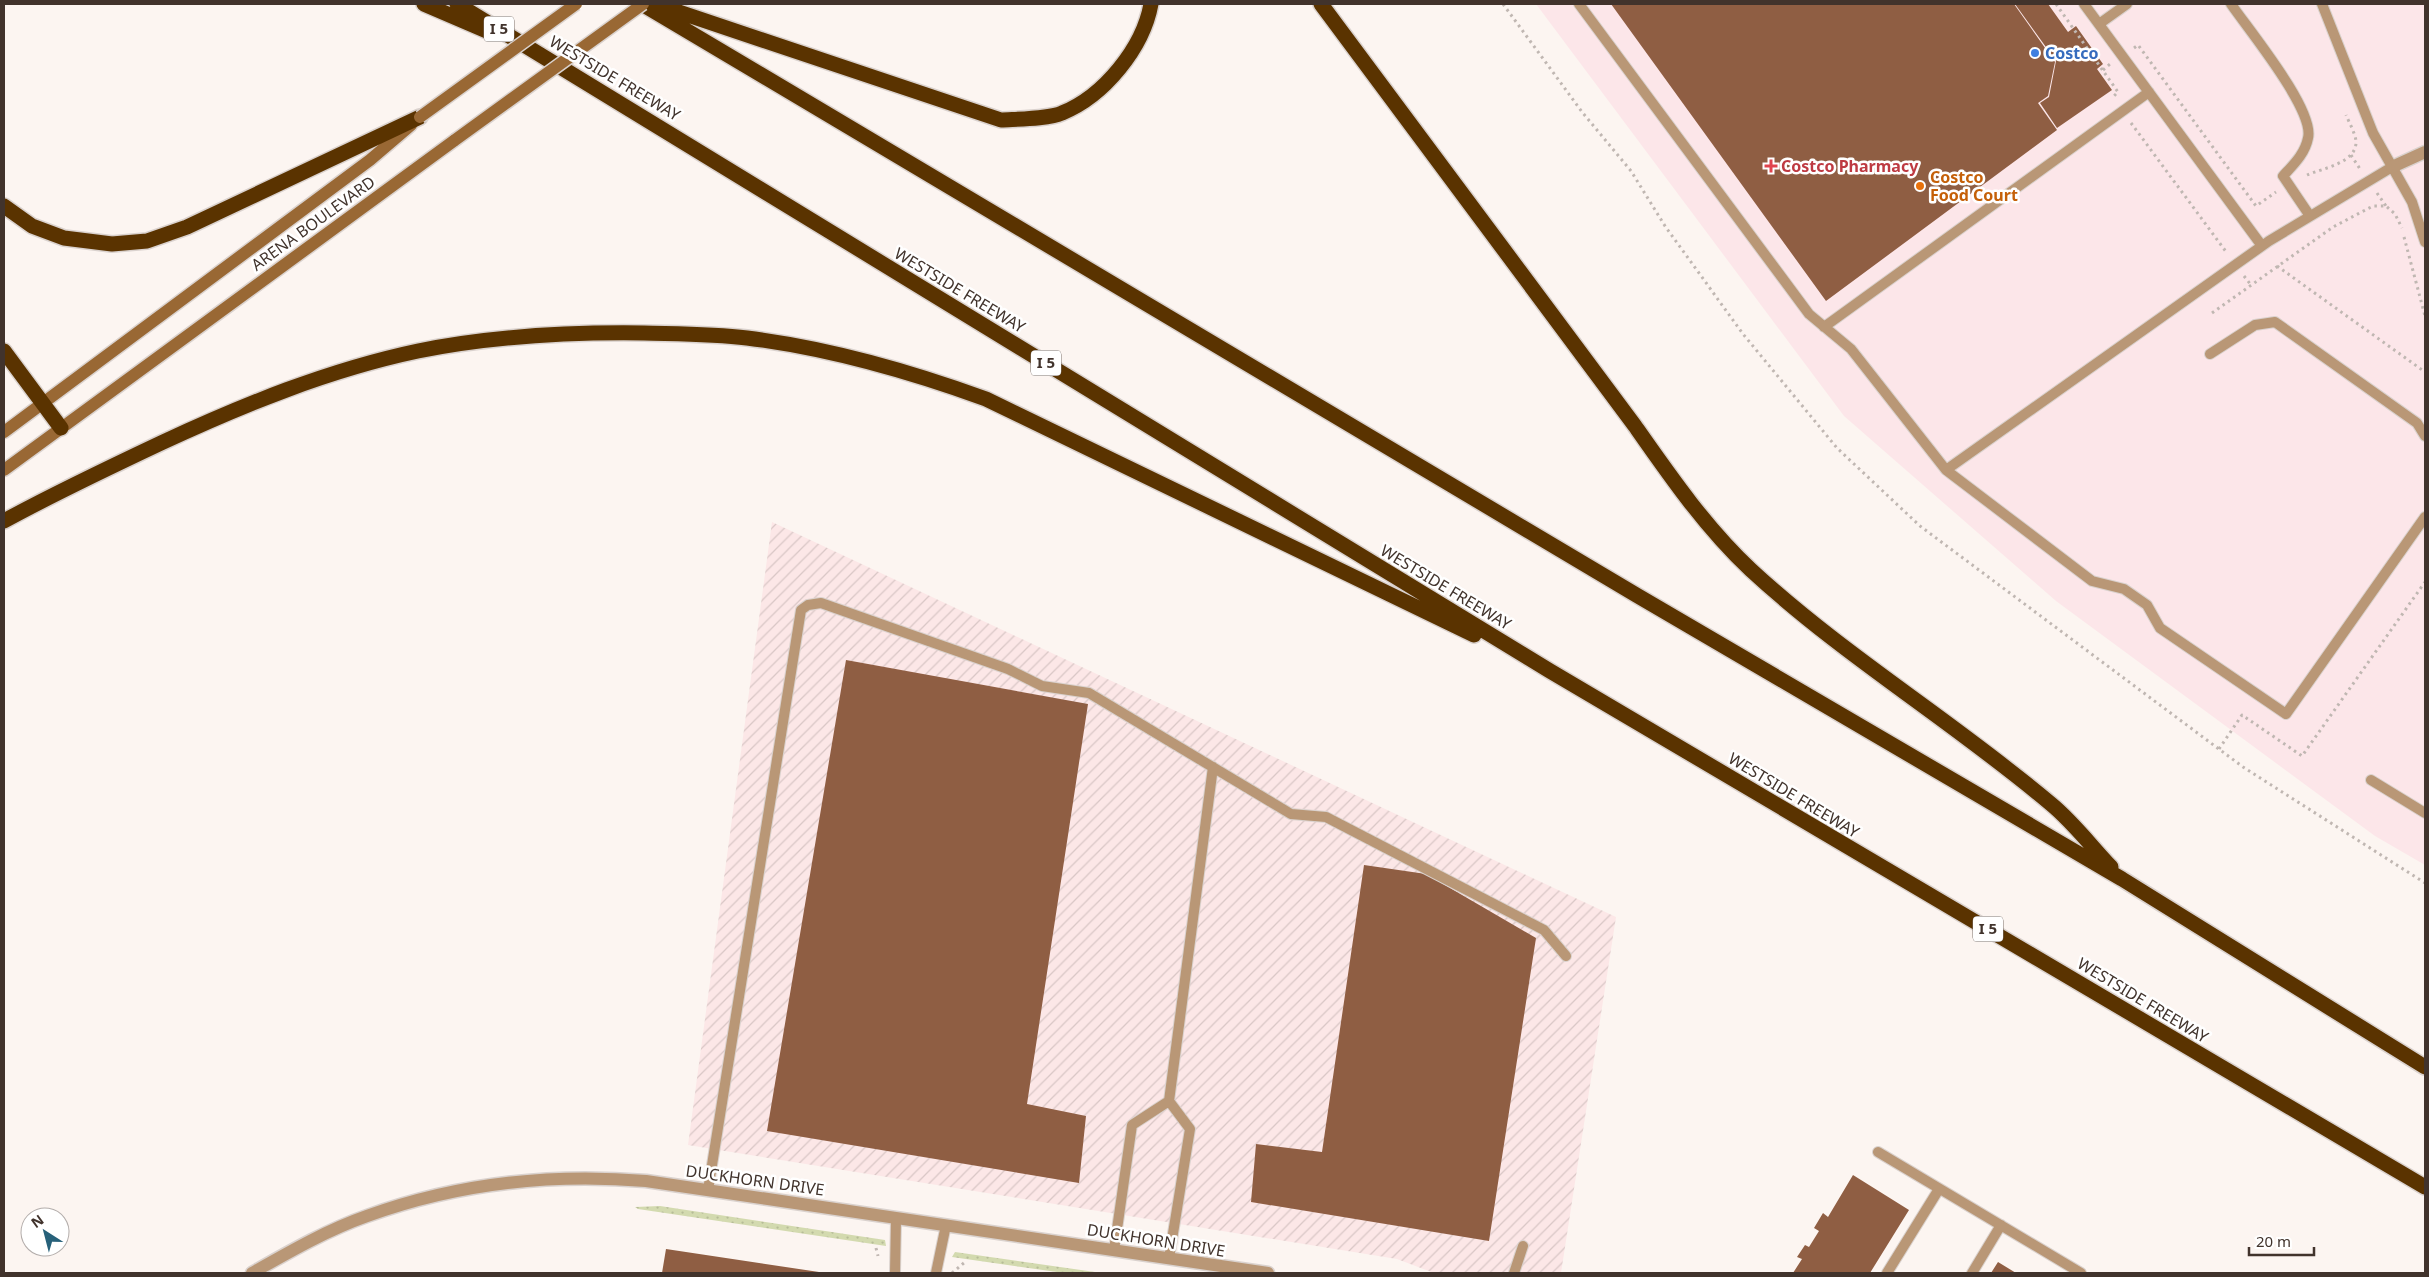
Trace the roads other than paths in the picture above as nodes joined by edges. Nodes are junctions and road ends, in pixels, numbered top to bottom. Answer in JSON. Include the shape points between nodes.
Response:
{"nodes":[{"id":1,"x":424,"y":4,"type":"edge"},
{"id":2,"x":457,"y":4,"type":"edge"},
{"id":3,"x":576,"y":4,"type":"edge"},
{"id":4,"x":642,"y":4,"type":"edge"},
{"id":5,"x":655,"y":4,"type":"edge"},
{"id":6,"x":1151,"y":4,"type":"edge"},
{"id":7,"x":1321,"y":4,"type":"edge"},
{"id":8,"x":1579,"y":4,"type":"edge"},
{"id":9,"x":2084,"y":4,"type":"edge"},
{"id":10,"x":2127,"y":4,"type":"edge"},
{"id":11,"x":2231,"y":4,"type":"edge"},
{"id":12,"x":2322,"y":4,"type":"edge"},
{"id":13,"x":2099,"y":24,"type":"junction"},
{"id":14,"x":542,"y":54,"type":"junction"},
{"id":15,"x":2149,"y":92,"type":"junction"},
{"id":16,"x":420,"y":117,"type":"junction"},
{"id":17,"x":2425,"y":152,"type":"edge"},
{"id":18,"x":2392,"y":167,"type":"junction"},
{"id":19,"x":4,"y":206,"type":"edge"},
{"id":20,"x":2310,"y":216,"type":"junction"},
{"id":21,"x":2425,"y":242,"type":"edge"},
{"id":22,"x":2262,"y":246,"type":"junction"},
{"id":23,"x":1824,"y":327,"type":"junction"},
{"id":24,"x":4,"y":351,"type":"edge"},
{"id":25,"x":2210,"y":354,"type":"dead end"},
{"id":26,"x":42,"y":402,"type":"junction"},
{"id":27,"x":61,"y":428,"type":"junction"},
{"id":28,"x":4,"y":432,"type":"edge"},
{"id":29,"x":2425,"y":436,"type":"edge"},
{"id":30,"x":4,"y":470,"type":"edge"},
{"id":31,"x":1946,"y":470,"type":"junction"},
{"id":32,"x":2425,"y":517,"type":"edge"},
{"id":33,"x":4,"y":522,"type":"edge"},
{"id":34,"x":1550,"y":672,"type":"junction"},
{"id":35,"x":1213,"y":767,"type":"junction"},
{"id":36,"x":2371,"y":780,"type":"dead end"},
{"id":37,"x":2425,"y":813,"type":"edge"},
{"id":38,"x":2122,"y":879,"type":"junction"},
{"id":39,"x":1566,"y":956,"type":"dead end"},
{"id":40,"x":2425,"y":1067,"type":"edge"},
{"id":41,"x":1169,"y":1101,"type":"junction"},
{"id":42,"x":1878,"y":1152,"type":"dead end"},
{"id":43,"x":2425,"y":1187,"type":"edge"},
{"id":44,"x":1939,"y":1188,"type":"junction"},
{"id":45,"x":708,"y":1190,"type":"junction"},
{"id":46,"x":896,"y":1218,"type":"junction"},
{"id":47,"x":946,"y":1225,"type":"junction"},
{"id":48,"x":2001,"y":1225,"type":"junction"},
{"id":49,"x":1523,"y":1246,"type":"dead end"},
{"id":50,"x":1114,"y":1250,"type":"junction"},
{"id":51,"x":1169,"y":1258,"type":"junction"},
{"id":52,"x":252,"y":1273,"type":"edge"},
{"id":53,"x":895,"y":1273,"type":"edge"},
{"id":54,"x":936,"y":1273,"type":"edge"},
{"id":55,"x":1268,"y":1273,"type":"edge"},
{"id":56,"x":1514,"y":1273,"type":"edge"},
{"id":57,"x":1888,"y":1273,"type":"edge"},
{"id":58,"x":1972,"y":1273,"type":"edge"},
{"id":59,"x":2081,"y":1273,"type":"edge"}],
"edges":[{"from":1,"to":14,"type":"highway"},
{"from":2,"to":14,"type":"highway","name":"WESTSIDE FREEWAY","number":"I 5"},
{"from":3,"to":16,"type":"main road","name":"ARENA BOULEVARD","bridge":true},
{"from":4,"to":27,"type":"main road","name":"ARENA BOULEVARD","bridge":true},
{"from":4,"to":38,"type":"highway","via":[[1638,596]]},
{"from":5,"to":6,"type":"highway","via":[[1001,120],[1061,114],[1082,102],[1117,74],[1143,32]]},
{"from":7,"to":38,"type":"highway","via":[[1674,482],[1720,537],[1750,569],[1795,608],[2053,805]]},
{"from":8,"to":23,"type":"lane","via":[[1809,314]]},
{"from":9,"to":13,"type":"lane"},
{"from":10,"to":13,"type":"lane"},
{"from":11,"to":20,"type":"lane","via":[[2302,108],[2309,137],[2300,158],[2283,176]]},
{"from":12,"to":18,"type":"lane","via":[[2373,133]]},
{"from":13,"to":15,"type":"lane"},
{"from":14,"to":34,"type":"highway","name":"WESTSIDE FREEWAY","number":"I 5"},
{"from":15,"to":22,"type":"lane"},
{"from":15,"to":23,"type":"lane"},
{"from":16,"to":19,"type":"highway","via":[[187,228],[146,241],[112,244],[64,238],[32,226]]},
{"from":16,"to":26,"type":"main road","name":"ARENA BOULEVARD","via":[[370,160]]},
{"from":17,"to":18,"type":"street"},
{"from":18,"to":20,"type":"lane"},
{"from":18,"to":21,"type":"lane","via":[[2412,202]]},
{"from":20,"to":22,"type":"lane"},
{"from":22,"to":31,"type":"lane"},
{"from":23,"to":31,"type":"lane","via":[[1851,349]]},
{"from":24,"to":26,"type":"highway"},
{"from":25,"to":29,"type":"lane","via":[[2254,325],[2275,322],[2417,423]]},
{"from":26,"to":27,"type":"highway"},
{"from":26,"to":28,"type":"main road","name":"ARENA BOULEVARD"},
{"from":27,"to":30,"type":"main road","name":"ARENA BOULEVARD"},
{"from":31,"to":32,"type":"lane","via":[[2092,581],[2132,594],[2147,605],[2160,628],[2286,714]]},
{"from":33,"to":34,"type":"highway","via":[[112,466],[230,411],[345,371],[418,351],[493,339],[572,332],[747,338],[890,368],[986,399]]},
{"from":34,"to":43,"type":"highway","name":"WESTSIDE FREEWAY","number":"I 5"},
{"from":35,"to":39,"type":"lane","via":[[1291,814],[1326,817],[1544,930]]},
{"from":35,"to":41,"type":"lane"},
{"from":35,"to":45,"type":"lane","via":[[1089,693],[1042,686],[1008,669],[821,603],[801,610]]},
{"from":36,"to":37,"type":"lane"},
{"from":38,"to":40,"type":"highway"},
{"from":41,"to":50,"type":"lane","via":[[1132,1125]]},
{"from":41,"to":51,"type":"lane","via":[[1190,1129]]},
{"from":42,"to":44,"type":"lane"},
{"from":44,"to":48,"type":"lane"},
{"from":44,"to":57,"type":"lane"},
{"from":45,"to":46,"type":"street","name":"DUCKHORN DRIVE"},
{"from":45,"to":52,"type":"street","name":"DUCKHORN DRIVE","via":[[603,1177],[472,1186],[366,1216],[326,1233]]},
{"from":46,"to":47,"type":"street","name":"DUCKHORN DRIVE"},
{"from":46,"to":53,"type":"lane"},
{"from":47,"to":50,"type":"street","name":"DUCKHORN DRIVE"},
{"from":47,"to":54,"type":"lane"},
{"from":48,"to":58,"type":"lane"},
{"from":48,"to":59,"type":"lane"},
{"from":49,"to":56,"type":"lane"},
{"from":50,"to":51,"type":"street","name":"DUCKHORN DRIVE"},
{"from":51,"to":55,"type":"street","name":"DUCKHORN DRIVE"}]}
